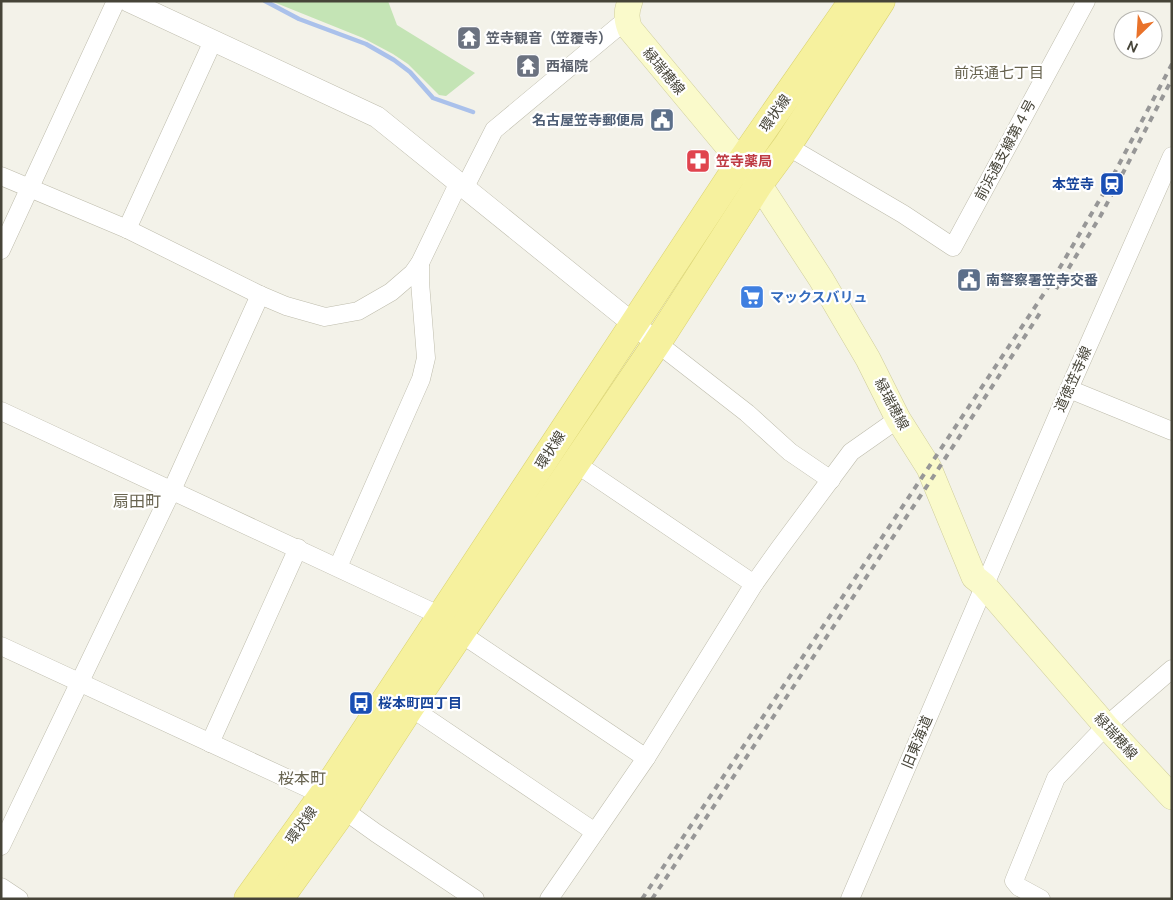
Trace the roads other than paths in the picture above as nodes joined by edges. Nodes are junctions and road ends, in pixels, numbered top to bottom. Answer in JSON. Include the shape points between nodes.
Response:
{"nodes":[{"id":1,"x":116,"y":1,"type":"edge"},
{"id":2,"x":128,"y":1,"type":"edge"},
{"id":3,"x":881,"y":1,"type":"edge"},
{"id":4,"x":1086,"y":1,"type":"edge"},
{"id":5,"x":848,"y":3,"type":"edge"},
{"id":6,"x":628,"y":11,"type":"edge"},
{"id":7,"x":213,"y":41,"type":"junction"},
{"id":8,"x":787,"y":146,"type":"junction"},
{"id":9,"x":1172,"y":156,"type":"edge"},
{"id":10,"x":740,"y":163,"type":"junction"},
{"id":11,"x":1168,"y":173,"type":"edge"},
{"id":12,"x":1,"y":176,"type":"edge"},
{"id":13,"x":462,"y":184,"type":"junction"},
{"id":14,"x":759,"y":184,"type":"junction"},
{"id":15,"x":29,"y":189,"type":"junction"},
{"id":16,"x":127,"y":229,"type":"junction"},
{"id":17,"x":1,"y":250,"type":"edge"},
{"id":18,"x":420,"y":263,"type":"junction"},
{"id":19,"x":260,"y":295,"type":"junction"},
{"id":20,"x":633,"y":324,"type":"junction"},
{"id":21,"x":657,"y":343,"type":"junction"},
{"id":22,"x":1069,"y":389,"type":"junction"},
{"id":23,"x":1,"y":411,"type":"edge"},
{"id":24,"x":898,"y":419,"type":"junction"},
{"id":25,"x":1172,"y":431,"type":"edge"},
{"id":26,"x":574,"y":463,"type":"junction"},
{"id":27,"x":831,"y":480,"type":"junction"},
{"id":28,"x":172,"y":490,"type":"junction"},
{"id":29,"x":298,"y":548,"type":"junction"},
{"id":30,"x":338,"y":567,"type":"junction"},
{"id":31,"x":754,"y":584,"type":"junction"},
{"id":32,"x":984,"y":585,"type":"junction"},
{"id":33,"x":450,"y":624,"type":"junction"},
{"id":34,"x":1,"y":646,"type":"edge"},
{"id":35,"x":1172,"y":669,"type":"edge"},
{"id":36,"x":80,"y":683,"type":"junction"},
{"id":37,"x":410,"y":707,"type":"junction"},
{"id":38,"x":1106,"y":726,"type":"junction"},
{"id":39,"x":210,"y":743,"type":"junction"},
{"id":40,"x":646,"y":758,"type":"junction"},
{"id":41,"x":1172,"y":797,"type":"edge"},
{"id":42,"x":333,"y":802,"type":"junction"},
{"id":43,"x":595,"y":832,"type":"junction"},
{"id":44,"x":1,"y":846,"type":"edge"},
{"id":45,"x":1,"y":887,"type":"edge"},
{"id":46,"x":19,"y":899,"type":"edge"},
{"id":47,"x":248,"y":899,"type":"edge"},
{"id":48,"x":279,"y":899,"type":"edge"},
{"id":49,"x":475,"y":899,"type":"edge"},
{"id":50,"x":549,"y":899,"type":"edge"},
{"id":51,"x":850,"y":899,"type":"edge"},
{"id":52,"x":1041,"y":899,"type":"edge"}],
"edges":[{"from":1,"to":15,"type":"street"},
{"from":2,"to":7,"type":"street"},
{"from":3,"to":8,"type":"main road","name":"環状線"},
{"from":4,"to":8,"type":"street","name":"前浜通支線第４号","via":[[953,246]]},
{"from":5,"to":10,"type":"main road","name":"環状線"},
{"from":6,"to":10,"type":"main road","name":"緑瑞穂線","via":[[630,29]]},
{"from":6,"to":13,"type":"street","via":[[494,130]]},
{"from":7,"to":13,"type":"street","via":[[377,117]]},
{"from":7,"to":16,"type":"street"},
{"from":8,"to":14,"type":"main road","name":"環状線"},
{"from":9,"to":11,"type":"street","name":"道徳笠寺線"},
{"from":10,"to":14,"type":"main road","name":"緑瑞穂線"},
{"from":10,"to":20,"type":"main road","name":"環状線"},
{"from":11,"to":22,"type":"street","name":"道徳笠寺線"},
{"from":12,"to":15,"type":"street"},
{"from":13,"to":18,"type":"street"},
{"from":13,"to":20,"type":"street"},
{"from":14,"to":21,"type":"main road","name":"環状線"},
{"from":14,"to":24,"type":"main road","name":"緑瑞穂線","via":[[826,287]]},
{"from":15,"to":16,"type":"street"},
{"from":15,"to":17,"type":"street"},
{"from":16,"to":19,"type":"street"},
{"from":18,"to":19,"type":"street","via":[[390,292],[358,311],[325,317]]},
{"from":18,"to":30,"type":"street","via":[[426,358],[421,379]]},
{"from":19,"to":28,"type":"street"},
{"from":20,"to":21,"type":"street"},
{"from":20,"to":33,"type":"main road","name":"環状線"},
{"from":21,"to":26,"type":"main road","name":"環状線"},
{"from":21,"to":27,"type":"street","via":[[790,452]]},
{"from":22,"to":25,"type":"street"},
{"from":22,"to":32,"type":"street","name":"道徳笠寺線"},
{"from":23,"to":28,"type":"street"},
{"from":24,"to":27,"type":"street","via":[[851,452]]},
{"from":24,"to":32,"type":"main road","name":"緑瑞穂線","via":[[933,477],[974,577]]},
{"from":26,"to":31,"type":"street"},
{"from":26,"to":33,"type":"main road","name":"環状線"},
{"from":27,"to":31,"type":"street"},
{"from":28,"to":29,"type":"street"},
{"from":28,"to":36,"type":"street"},
{"from":29,"to":30,"type":"street"},
{"from":29,"to":39,"type":"street"},
{"from":30,"to":33,"type":"street"},
{"from":31,"to":40,"type":"street"},
{"from":32,"to":38,"type":"main road","name":"緑瑞穂線"},
{"from":32,"to":51,"type":"street","name":"旧東海道"},
{"from":33,"to":37,"type":"main road","name":"環状線"},
{"from":33,"to":40,"type":"street"},
{"from":33,"to":42,"type":"main road","name":"環状線"},
{"from":34,"to":36,"type":"street"},
{"from":35,"to":38,"type":"street"},
{"from":36,"to":39,"type":"street"},
{"from":36,"to":44,"type":"street"},
{"from":37,"to":42,"type":"main road","name":"環状線"},
{"from":37,"to":43,"type":"street"},
{"from":38,"to":41,"type":"main road","name":"緑瑞穂線"},
{"from":38,"to":52,"type":"street","via":[[1056,778],[1014,881]]},
{"from":39,"to":42,"type":"street"},
{"from":40,"to":43,"type":"street"},
{"from":42,"to":47,"type":"main road","name":"環状線"},
{"from":42,"to":48,"type":"main road","name":"環状線"},
{"from":42,"to":49,"type":"street"},
{"from":43,"to":50,"type":"street"},
{"from":45,"to":46,"type":"street"}]}
